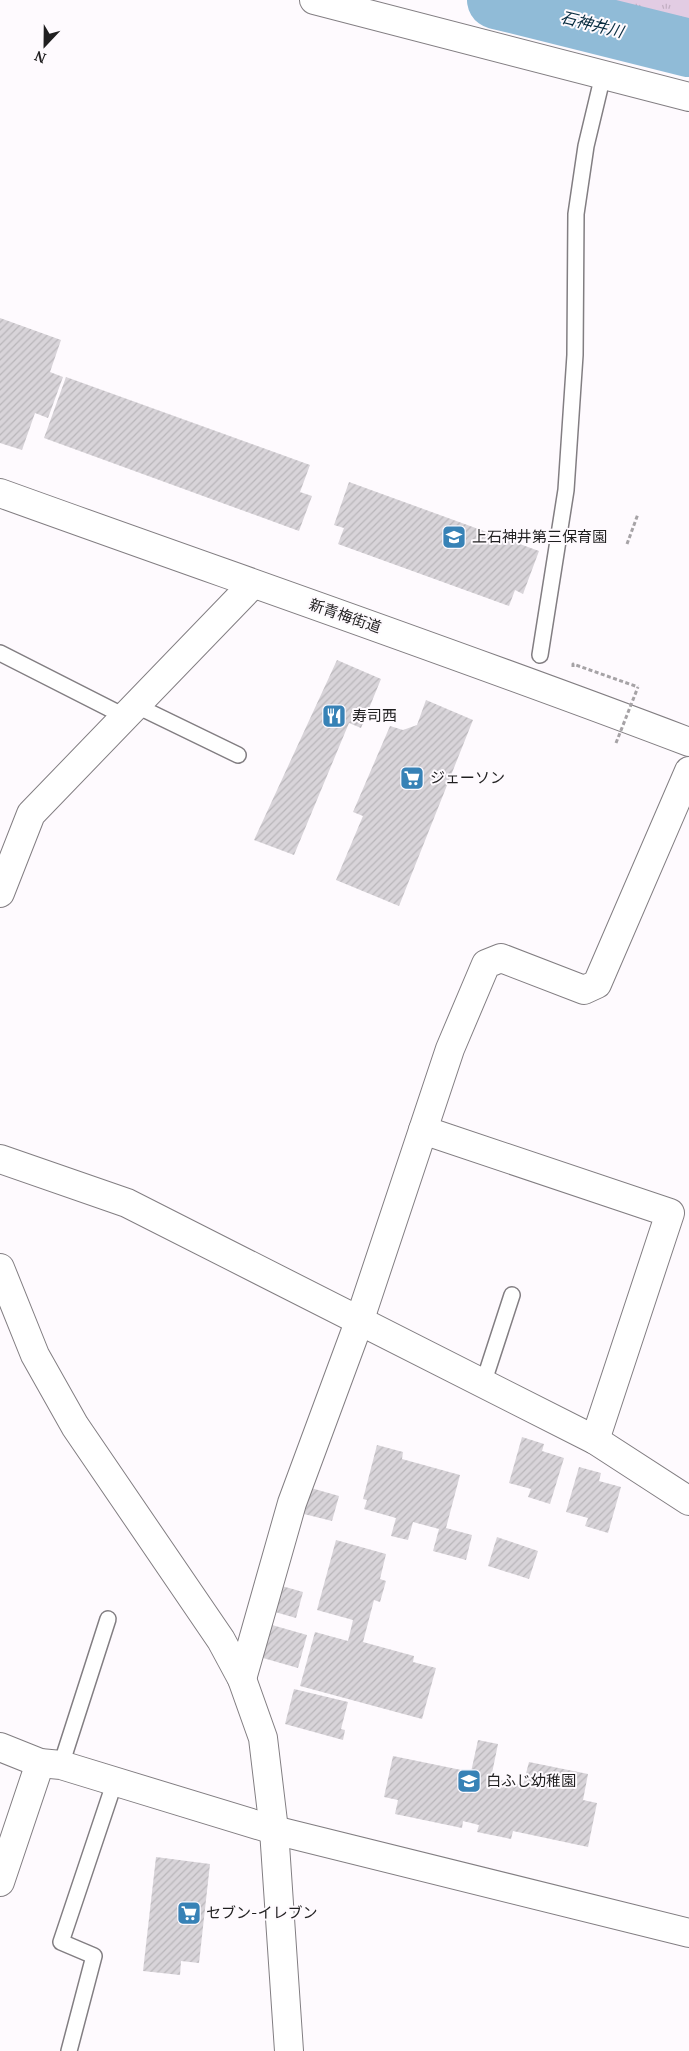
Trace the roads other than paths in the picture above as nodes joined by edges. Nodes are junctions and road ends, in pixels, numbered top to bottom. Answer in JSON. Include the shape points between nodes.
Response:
{"nodes":[{"id":1,"x":314,"y":0,"type":"edge"},
{"id":2,"x":602,"y":75,"type":"junction"},
{"id":3,"x":689,"y":97,"type":"edge"},
{"id":4,"x":0,"y":493,"type":"edge"},
{"id":5,"x":253,"y":584,"type":"junction"},
{"id":6,"x":0,"y":653,"type":"edge"},
{"id":7,"x":540,"y":655,"type":"dead end"},
{"id":8,"x":132,"y":711,"type":"junction"},
{"id":9,"x":689,"y":742,"type":"edge"},
{"id":10,"x":238,"y":755,"type":"dead end"},
{"id":11,"x":689,"y":771,"type":"edge"},
{"id":12,"x":0,"y":893,"type":"edge"},
{"id":13,"x":423,"y":1130,"type":"junction"},
{"id":14,"x":0,"y":1160,"type":"edge"},
{"id":15,"x":0,"y":1268,"type":"edge"},
{"id":16,"x":512,"y":1295,"type":"dead end"},
{"id":17,"x":359,"y":1322,"type":"junction"},
{"id":18,"x":483,"y":1384,"type":"junction"},
{"id":19,"x":595,"y":1440,"type":"junction"},
{"id":20,"x":689,"y":1501,"type":"edge"},
{"id":21,"x":108,"y":1619,"type":"dead end"},
{"id":22,"x":242,"y":1679,"type":"junction"},
{"id":23,"x":0,"y":1747,"type":"edge"},
{"id":24,"x":51,"y":1764,"type":"junction"},
{"id":25,"x":115,"y":1781,"type":"junction"},
{"id":26,"x":274,"y":1830,"type":"junction"},
{"id":27,"x":0,"y":1882,"type":"edge"},
{"id":28,"x":689,"y":1933,"type":"edge"},
{"id":29,"x":69,"y":2051,"type":"edge"},
{"id":30,"x":290,"y":2051,"type":"edge"}],
"edges":[{"from":1,"to":2,"type":"street"},
{"from":2,"to":3,"type":"street"},
{"from":2,"to":7,"type":"lane","via":[[586,146],[576,214],[575,355],[566,490]]},
{"from":4,"to":5,"type":"street","name":"新青梅街道"},
{"from":5,"to":8,"type":"street"},
{"from":5,"to":9,"type":"street","name":"新青梅街道","via":[[518,677]]},
{"from":6,"to":8,"type":"lane"},
{"from":8,"to":10,"type":"lane"},
{"from":8,"to":12,"type":"street","via":[[31,814]]},
{"from":11,"to":13,"type":"street","via":[[597,984],[584,990],[501,958],[486,964],[450,1049]]},
{"from":13,"to":17,"type":"street"},
{"from":13,"to":19,"type":"street","via":[[670,1213]]},
{"from":14,"to":17,"type":"street","via":[[127,1204]]},
{"from":15,"to":22,"type":"street","via":[[35,1355],[75,1426],[221,1640]]},
{"from":16,"to":18,"type":"lane"},
{"from":17,"to":18,"type":"street"},
{"from":17,"to":22,"type":"street","via":[[292,1503]]},
{"from":18,"to":19,"type":"street"},
{"from":19,"to":20,"type":"street"},
{"from":21,"to":24,"type":"lane"},
{"from":22,"to":26,"type":"street","via":[[263,1738]]},
{"from":23,"to":24,"type":"street"},
{"from":24,"to":25,"type":"street"},
{"from":24,"to":27,"type":"street"},
{"from":25,"to":26,"type":"street"},
{"from":25,"to":29,"type":"lane","via":[[62,1942],[94,1956]]},
{"from":26,"to":28,"type":"street"},
{"from":26,"to":30,"type":"street"}]}
